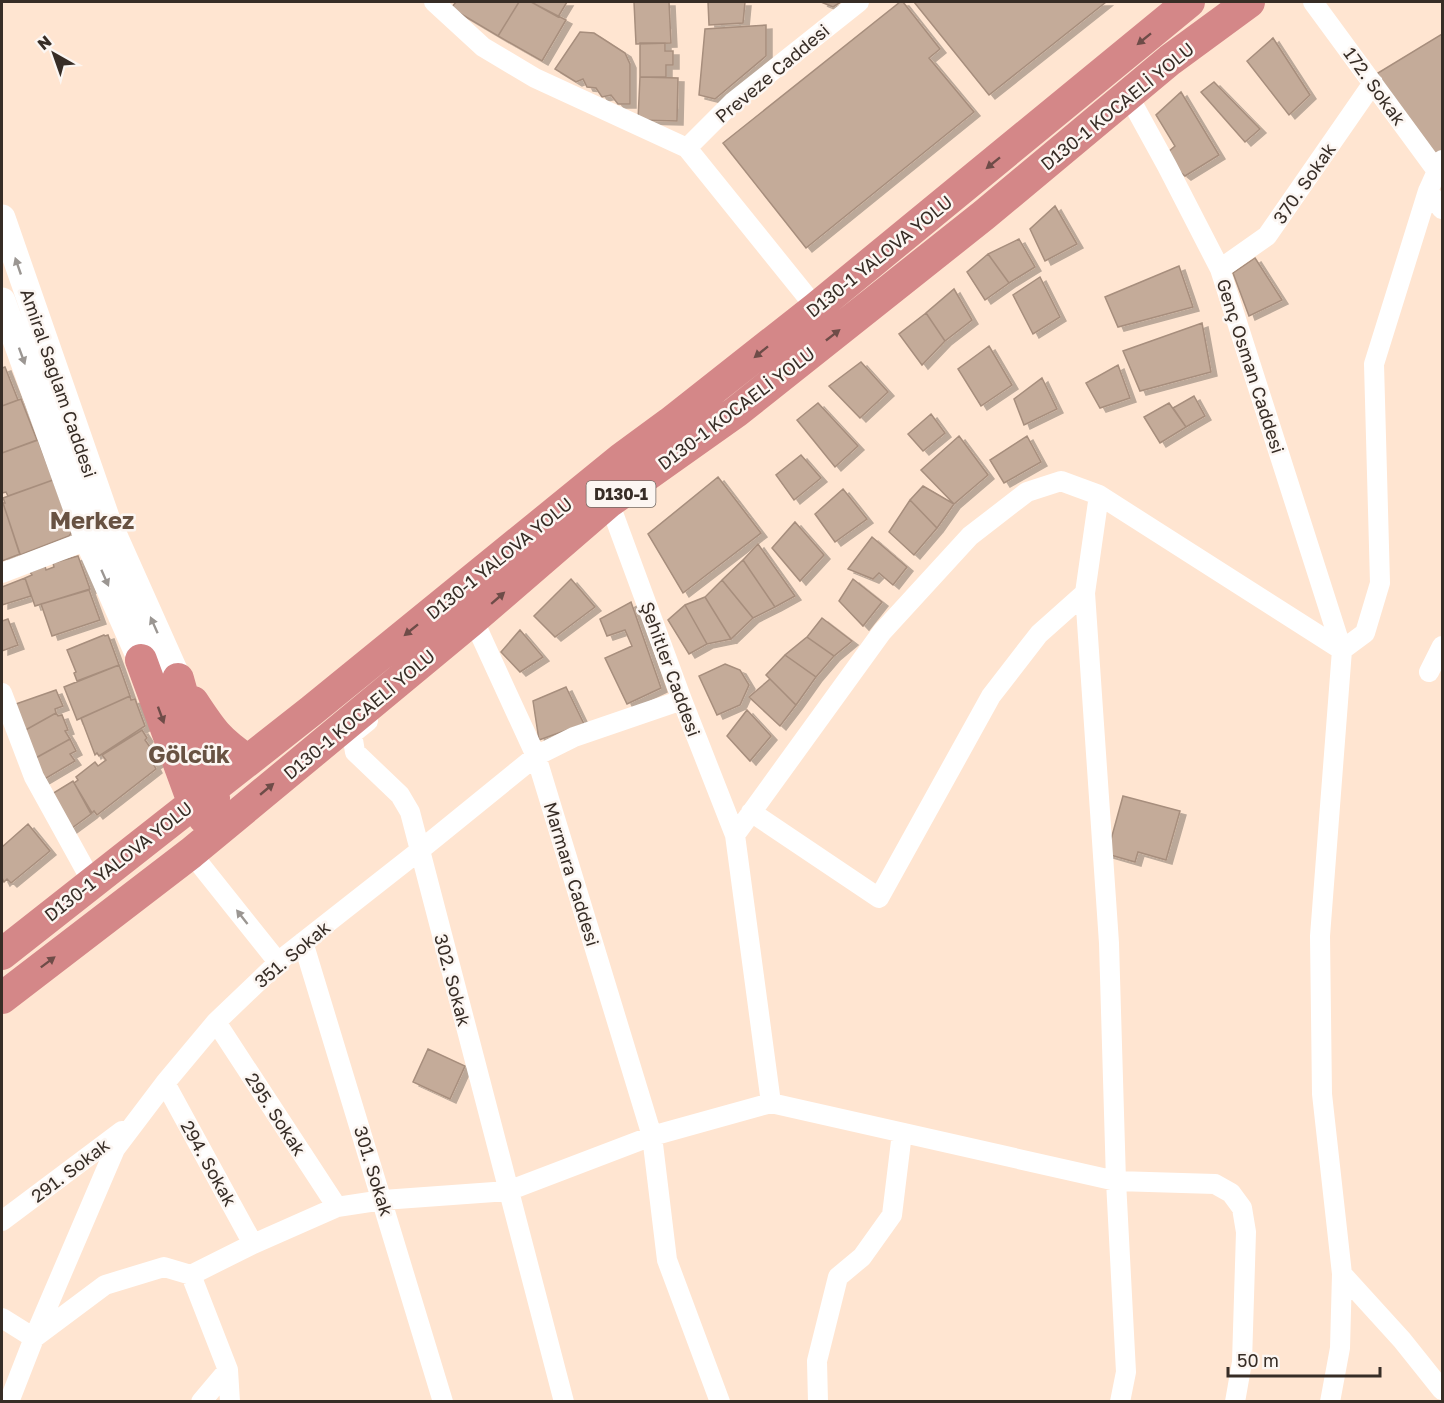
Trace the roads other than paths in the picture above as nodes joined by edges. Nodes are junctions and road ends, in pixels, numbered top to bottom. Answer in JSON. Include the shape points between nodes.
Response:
{"nodes":[{"id":1,"x":434,"y":2,"type":"edge"},
{"id":2,"x":859,"y":2,"type":"edge"},
{"id":3,"x":1189,"y":2,"type":"edge"},
{"id":4,"x":1249,"y":2,"type":"edge"},
{"id":5,"x":1313,"y":2,"type":"edge"},
{"id":6,"x":1373,"y":83,"type":"junction"},
{"id":7,"x":1128,"y":95,"type":"junction"},
{"id":8,"x":687,"y":148,"type":"junction"},
{"id":9,"x":1440,"y":166,"type":"edge"},
{"id":10,"x":1428,"y":191,"type":"junction"},
{"id":11,"x":1443,"y":209,"type":"edge"},
{"id":12,"x":2,"y":218,"type":"edge"},
{"id":13,"x":1220,"y":270,"type":"junction"},
{"id":14,"x":2,"y":301,"type":"edge"},
{"id":15,"x":816,"y":308,"type":"junction"},
{"id":16,"x":1099,"y":495,"type":"junction"},
{"id":17,"x":609,"y":502,"type":"junction"},
{"id":18,"x":88,"y":540,"type":"junction"},
{"id":19,"x":2,"y":573,"type":"edge"},
{"id":20,"x":1085,"y":593,"type":"junction"},
{"id":21,"x":475,"y":626,"type":"junction"},
{"id":22,"x":1443,"y":646,"type":"edge"},
{"id":23,"x":1342,"y":650,"type":"junction"},
{"id":24,"x":141,"y":660,"type":"joint"},
{"id":25,"x":1429,"y":672,"type":"dead end"},
{"id":26,"x":178,"y":679,"type":"junction"},
{"id":27,"x":2,"y":693,"type":"edge"},
{"id":28,"x":682,"y":700,"type":"junction"},
{"id":29,"x":536,"y":756,"type":"junction"},
{"id":30,"x":247,"y":760,"type":"junction"},
{"id":31,"x":201,"y":796,"type":"junction"},
{"id":32,"x":751,"y":812,"type":"junction"},
{"id":33,"x":735,"y":835,"type":"junction"},
{"id":34,"x":211,"y":836,"type":"junction"},
{"id":35,"x":419,"y":851,"type":"junction"},
{"id":36,"x":92,"y":882,"type":"junction"},
{"id":37,"x":303,"y":942,"type":"junction"},
{"id":38,"x":2,"y":954,"type":"edge"},
{"id":39,"x":278,"y":963,"type":"junction"},
{"id":40,"x":2,"y":998,"type":"edge"},
{"id":41,"x":216,"y":1022,"type":"junction"},
{"id":42,"x":165,"y":1083,"type":"junction"},
{"id":43,"x":771,"y":1103,"type":"junction"},
{"id":44,"x":138,"y":1118,"type":"junction"},
{"id":45,"x":902,"y":1133,"type":"junction"},
{"id":46,"x":652,"y":1136,"type":"junction"},
{"id":47,"x":1116,"y":1181,"type":"junction"},
{"id":48,"x":508,"y":1191,"type":"junction"},
{"id":49,"x":383,"y":1200,"type":"junction"},
{"id":50,"x":337,"y":1207,"type":"junction"},
{"id":51,"x":2,"y":1221,"type":"edge"},
{"id":52,"x":253,"y":1244,"type":"junction"},
{"id":53,"x":1342,"y":1274,"type":"junction"},
{"id":54,"x":191,"y":1275,"type":"junction"},
{"id":55,"x":2,"y":1318,"type":"edge"},
{"id":56,"x":34,"y":1338,"type":"junction"},
{"id":57,"x":228,"y":1370,"type":"junction"},
{"id":58,"x":1443,"y":1390,"type":"edge"},
{"id":59,"x":9,"y":1401,"type":"edge"},
{"id":60,"x":201,"y":1401,"type":"edge"},
{"id":61,"x":230,"y":1401,"type":"edge"},
{"id":62,"x":443,"y":1401,"type":"edge"},
{"id":63,"x":564,"y":1401,"type":"edge"},
{"id":64,"x":720,"y":1401,"type":"edge"},
{"id":65,"x":818,"y":1401,"type":"edge"},
{"id":66,"x":1120,"y":1401,"type":"edge"},
{"id":67,"x":1235,"y":1401,"type":"edge"},
{"id":68,"x":1330,"y":1401,"type":"edge"}],
"edges":[{"from":1,"to":8,"type":"street","via":[[483,47],[535,78]]},
{"from":2,"to":8,"type":"street","name":"Preveze Caddesi","via":[[733,102]]},
{"from":3,"to":15,"type":"highway","name":"D130-1 YALOVA YOLU","number":"D130-1","one_way":true},
{"from":4,"to":7,"type":"highway","name":"D130-1 KOCAELİ YOLU","number":"D130-1"},
{"from":5,"to":6,"type":"street","name":"172. Sokak"},
{"from":6,"to":9,"type":"street","name":"172. Sokak"},
{"from":6,"to":13,"type":"street","name":"370. Sokak","via":[[1267,236]]},
{"from":7,"to":13,"type":"street","name":"Genç Osman Caddesi"},
{"from":17,"to":7,"type":"highway","name":"D130-1 KOCAELİ YOLU","number":"D130-1","one_way":true,"via":[[745,404]]},
{"from":8,"to":15,"type":"street"},
{"from":9,"to":10,"type":"street"},
{"from":10,"to":11,"type":"street"},
{"from":10,"to":23,"type":"street","via":[[1374,364],[1380,583],[1365,633]]},
{"from":26,"to":12,"type":"main road","name":"Amiral Sağlam Caddesi","one_way":true,"via":[[107,520]]},
{"from":13,"to":23,"type":"street","name":"Genç Osman Caddesi"},
{"from":14,"to":18,"type":"main road","name":"Amiral Sağlam Caddesi","one_way":true},
{"from":15,"to":30,"type":"highway","name":"D130-1 YALOVA YOLU","number":"D130-1","one_way":true,"via":[[621,459]]},
{"from":16,"to":20,"type":"street"},
{"from":16,"to":23,"type":"street"},
{"from":16,"to":32,"type":"street","via":[[1061,482],[1027,492],[970,536],[882,632]]},
{"from":21,"to":17,"type":"highway","name":"D130-1 KOCAELİ YOLU","number":"D130-1","one_way":true},
{"from":17,"to":28,"type":"street","name":"Şehitler Caddesi"},
{"from":18,"to":19,"type":"street"},
{"from":18,"to":24,"type":"main road","name":"Amiral Sağlam Caddesi","one_way":true},
{"from":20,"to":32,"type":"street","via":[[1039,634],[991,696],[879,898]]},
{"from":20,"to":47,"type":"street","via":[[1109,943]]},
{"from":21,"to":29,"type":"street","name":"Marmara Caddesi"},
{"from":34,"to":21,"type":"highway","name":"D130-1 KOCAELİ YOLU","number":"D130-1","one_way":true},
{"from":21,"to":35,"type":"street","name":"302. Sokak","via":[[352,734],[355,752],[400,795],[410,812]]},
{"from":22,"to":25,"type":"street"},
{"from":23,"to":53,"type":"street","via":[[1320,936],[1322,1094]]},
{"from":24,"to":31,"type":"highway","one_way":true},
{"from":26,"to":30,"type":"highway","via":[[212,731]]},
{"from":26,"to":31,"type":"highway"},
{"from":27,"to":36,"type":"street","via":[[34,777]]},
{"from":28,"to":29,"type":"street","name":"351. Sokak","via":[[574,737]]},
{"from":28,"to":33,"type":"street","name":"Şehitler Caddesi"},
{"from":29,"to":35,"type":"street","name":"351. Sokak"},
{"from":29,"to":46,"type":"street","name":"Marmara Caddesi"},
{"from":30,"to":31,"type":"highway","name":"D130-1 YALOVA YOLU","number":"D130-1"},
{"from":31,"to":34,"type":"highway"},
{"from":31,"to":36,"type":"highway","name":"D130-1 YALOVA YOLU","number":"D130-1"},
{"from":32,"to":33,"type":"street"},
{"from":33,"to":43,"type":"street","name":"Şehitler Caddesi"},
{"from":39,"to":34,"type":"street","one_way":true},
{"from":40,"to":34,"type":"highway","name":"D130-1 KOCAELİ YOLU","number":"D130-1","one_way":true},
{"from":35,"to":37,"type":"street","name":"351. Sokak"},
{"from":35,"to":48,"type":"street","name":"302. Sokak"},
{"from":36,"to":38,"type":"highway","name":"D130-1 YALOVA YOLU","number":"D130-1"},
{"from":37,"to":39,"type":"street","name":"351. Sokak"},
{"from":37,"to":49,"type":"street","name":"301. Sokak"},
{"from":39,"to":41,"type":"street","name":"351. Sokak"},
{"from":41,"to":42,"type":"street","name":"351. Sokak"},
{"from":41,"to":50,"type":"street","name":"295. Sokak"},
{"from":42,"to":44,"type":"street","name":"351. Sokak"},
{"from":42,"to":52,"type":"street","name":"294. Sokak"},
{"from":43,"to":45,"type":"street"},
{"from":43,"to":46,"type":"street"},
{"from":44,"to":51,"type":"street","name":"291. Sokak"},
{"from":44,"to":56,"type":"street","name":"351. Sokak","via":[[115,1149]]},
{"from":45,"to":47,"type":"street"},
{"from":45,"to":65,"type":"street","via":[[892,1215],[862,1257],[838,1277],[817,1361]]},
{"from":46,"to":48,"type":"street"},
{"from":46,"to":64,"type":"street","name":"Marmara Caddesi","via":[[667,1260]]},
{"from":47,"to":66,"type":"street","via":[[1126,1372]]},
{"from":47,"to":67,"type":"street","via":[[1215,1184],[1231,1193],[1242,1208],[1246,1232],[1242,1362]]},
{"from":48,"to":49,"type":"street"},
{"from":48,"to":63,"type":"street","name":"302. Sokak"},
{"from":49,"to":50,"type":"street"},
{"from":49,"to":62,"type":"street","name":"301. Sokak"},
{"from":50,"to":52,"type":"street"},
{"from":52,"to":54,"type":"street"},
{"from":53,"to":58,"type":"street"},
{"from":53,"to":68,"type":"street","via":[[1340,1348]]},
{"from":54,"to":56,"type":"street","via":[[164,1267],[105,1285]]},
{"from":54,"to":57,"type":"street"},
{"from":55,"to":56,"type":"street"},
{"from":56,"to":59,"type":"street","name":"351. Sokak"},
{"from":57,"to":60,"type":"street"},
{"from":57,"to":61,"type":"street"}]}
